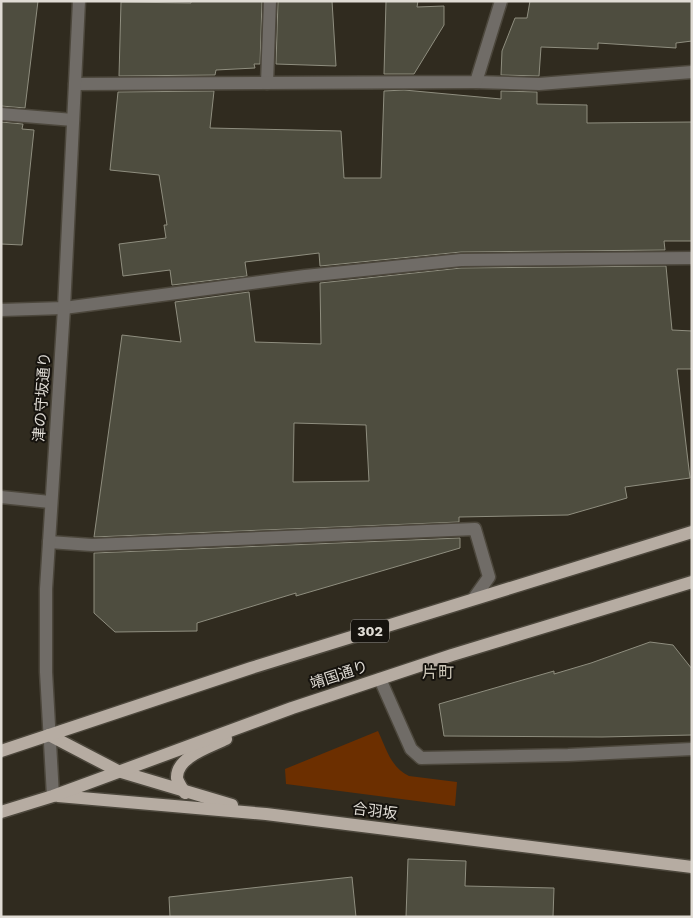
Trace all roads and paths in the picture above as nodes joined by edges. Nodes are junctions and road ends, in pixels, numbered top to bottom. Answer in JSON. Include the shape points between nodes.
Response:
{"nodes":[{"id":1,"x":79,"y":1,"type":"edge"},
{"id":2,"x":270,"y":1,"type":"edge"},
{"id":3,"x":501,"y":1,"type":"edge"},
{"id":4,"x":692,"y":72,"type":"edge"},
{"id":5,"x":476,"y":82,"type":"junction"},
{"id":6,"x":267,"y":83,"type":"junction"},
{"id":7,"x":75,"y":84,"type":"junction"},
{"id":8,"x":1,"y":114,"type":"edge"},
{"id":9,"x":73,"y":120,"type":"junction"},
{"id":10,"x":692,"y":258,"type":"edge"},
{"id":11,"x":64,"y":308,"type":"junction"},
{"id":12,"x":1,"y":310,"type":"edge"},
{"id":13,"x":1,"y":498,"type":"edge"},
{"id":14,"x":50,"y":502,"type":"junction"},
{"id":15,"x":692,"y":532,"type":"edge"},
{"id":16,"x":48,"y":542,"type":"junction"},
{"id":17,"x":692,"y":582,"type":"edge"},
{"id":18,"x":474,"y":598,"type":"junction"},
{"id":19,"x":380,"y":679,"type":"junction"},
{"id":20,"x":267,"y":716,"type":"junction"},
{"id":21,"x":49,"y":735,"type":"junction"},
{"id":22,"x":692,"y":749,"type":"edge"},
{"id":23,"x":1,"y":750,"type":"edge"},
{"id":24,"x":118,"y":772,"type":"junction"},
{"id":25,"x":185,"y":793,"type":"junction"},
{"id":26,"x":53,"y":796,"type":"junction"},
{"id":27,"x":1,"y":812,"type":"edge"},
{"id":28,"x":266,"y":814,"type":"junction"},
{"id":29,"x":692,"y":867,"type":"edge"}],
"edges":[{"from":1,"to":7,"type":"street","name":"津の守坂通り"},
{"from":2,"to":6,"type":"street"},
{"from":3,"to":5,"type":"street"},
{"from":4,"to":5,"type":"street","via":[[539,84]]},
{"from":5,"to":6,"type":"street"},
{"from":6,"to":7,"type":"street"},
{"from":7,"to":9,"type":"street","name":"津の守坂通り"},
{"from":8,"to":9,"type":"street"},
{"from":9,"to":11,"type":"street","name":"津の守坂通り"},
{"from":10,"to":11,"type":"street","via":[[461,260],[305,276]]},
{"from":11,"to":12,"type":"street"},
{"from":11,"to":14,"type":"street","name":"津の守坂通り"},
{"from":13,"to":14,"type":"street"},
{"from":14,"to":16,"type":"street","name":"津の守坂通り"},
{"from":15,"to":18,"type":"main road","number":"302"},
{"from":16,"to":18,"type":"street","via":[[92,545],[475,530],[489,577]]},
{"from":16,"to":21,"type":"street","name":"津の守坂通り","via":[[46,672]]},
{"from":17,"to":19,"type":"main road","name":"靖国通り"},
{"from":18,"to":21,"type":"main road","number":"302"},
{"from":19,"to":20,"type":"main road","name":"靖国通り"},
{"from":19,"to":22,"type":"street","via":[[411,749],[421,758]]},
{"from":20,"to":24,"type":"main road","name":"靖国通り"},
{"from":20,"to":25,"type":"main road","via":[[186,760],[179,768],[177,780]]},
{"from":21,"to":23,"type":"main road","number":"302"},
{"from":21,"to":24,"type":"main road"},
{"from":21,"to":26,"type":"street","name":"津の守坂通り"},
{"from":24,"to":25,"type":"main road"},
{"from":24,"to":26,"type":"main road","name":"靖国通り"},
{"from":25,"to":28,"type":"main road"},
{"from":26,"to":27,"type":"main road","name":"靖国通り"},
{"from":26,"to":28,"type":"main road","name":"合羽坂"},
{"from":28,"to":29,"type":"main road","name":"合羽坂"}]}
